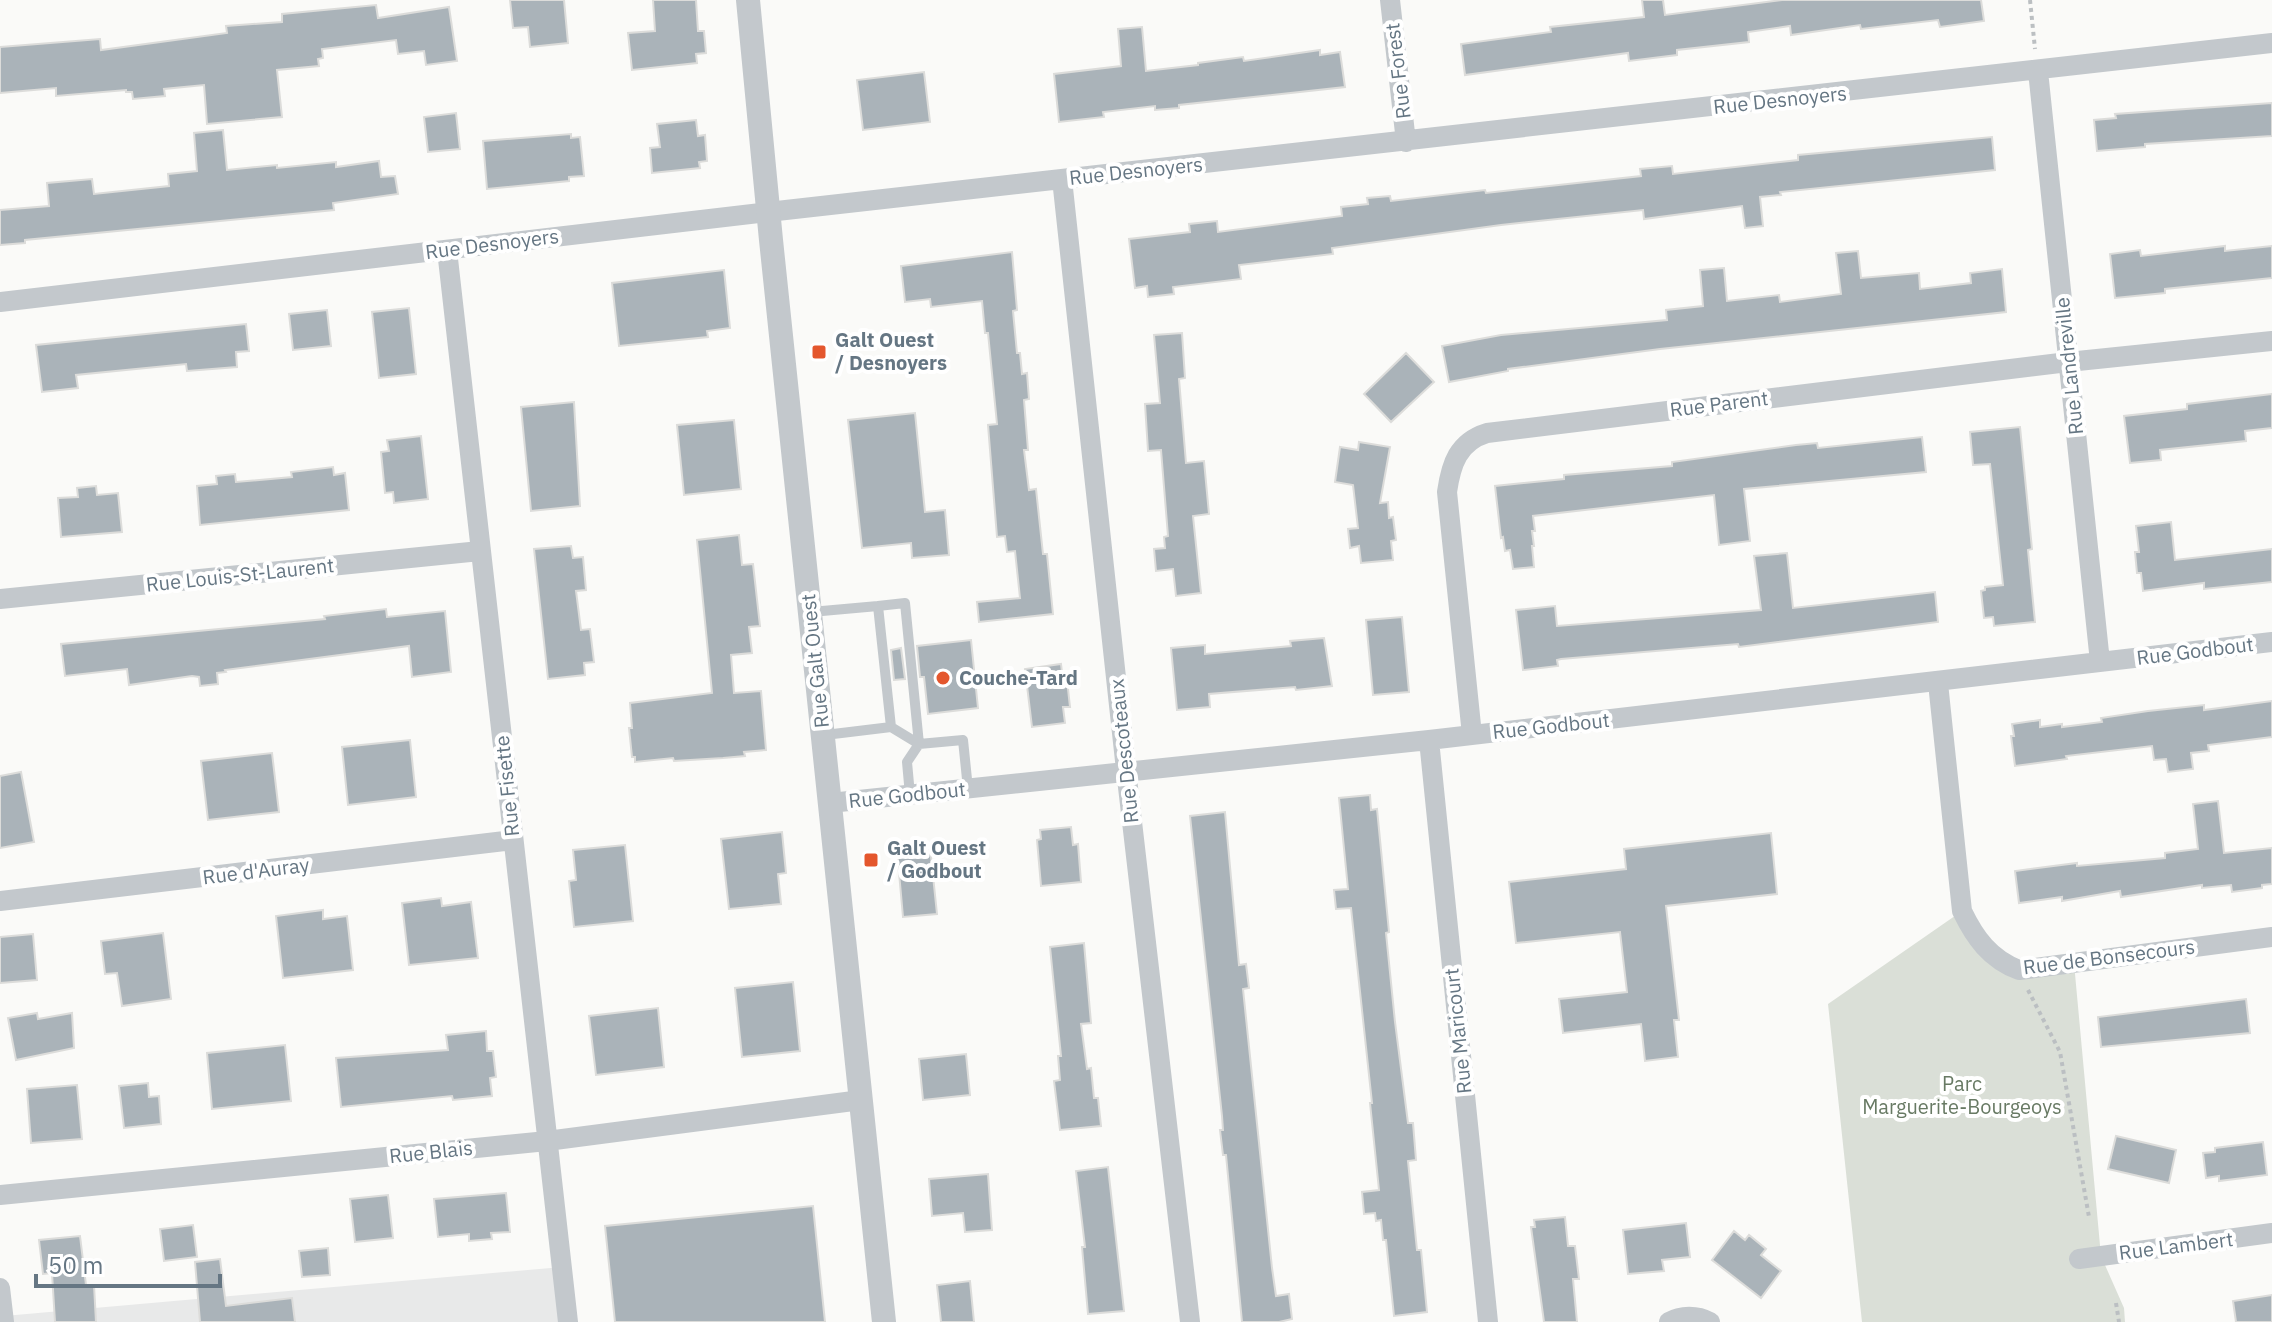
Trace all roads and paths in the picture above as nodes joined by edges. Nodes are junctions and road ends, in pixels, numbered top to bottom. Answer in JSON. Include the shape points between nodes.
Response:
{"nodes":[{"id":1,"x":748,"y":0,"type":"edge"},
{"id":2,"x":1390,"y":0,"type":"edge"},
{"id":3,"x":2030,"y":0,"type":"edge"},
{"id":4,"x":2272,"y":43,"type":"edge"},
{"id":5,"x":2038,"y":71,"type":"junction"},
{"id":6,"x":1406,"y":142,"type":"junction"},
{"id":7,"x":1062,"y":179,"type":"junction"},
{"id":8,"x":768,"y":212,"type":"junction"},
{"id":9,"x":447,"y":250,"type":"junction"},
{"id":10,"x":0,"y":302,"type":"edge"},
{"id":11,"x":2272,"y":341,"type":"edge"},
{"id":12,"x":2068,"y":362,"type":"junction"},
{"id":13,"x":480,"y":551,"type":"junction"},
{"id":14,"x":0,"y":599,"type":"edge"},
{"id":15,"x":878,"y":606,"type":"junction"},
{"id":16,"x":810,"y":612,"type":"junction"},
{"id":17,"x":2272,"y":642,"type":"edge"},
{"id":18,"x":2100,"y":662,"type":"junction"},
{"id":19,"x":1938,"y":683,"type":"junction"},
{"id":20,"x":891,"y":727,"type":"junction"},
{"id":21,"x":823,"y":735,"type":"junction"},
{"id":22,"x":1472,"y":735,"type":"junction"},
{"id":23,"x":1429,"y":740,"type":"junction"},
{"id":24,"x":919,"y":744,"type":"junction"},
{"id":25,"x":1126,"y":770,"type":"junction"},
{"id":26,"x":968,"y":789,"type":"junction"},
{"id":27,"x":910,"y":795,"type":"junction"},
{"id":28,"x":830,"y":803,"type":"junction"},
{"id":29,"x":513,"y":840,"type":"junction"},
{"id":30,"x":0,"y":901,"type":"edge"},
{"id":31,"x":2272,"y":937,"type":"edge"},
{"id":32,"x":2019,"y":970,"type":"junction"},
{"id":33,"x":861,"y":1100,"type":"junction"},
{"id":34,"x":547,"y":1141,"type":"junction"},
{"id":35,"x":0,"y":1195,"type":"edge"},
{"id":36,"x":2089,"y":1217,"type":"dead end"},
{"id":37,"x":2272,"y":1233,"type":"edge"},
{"id":38,"x":2079,"y":1259,"type":"dead end"},
{"id":39,"x":0,"y":1288,"type":"edge"},
{"id":40,"x":2116,"y":1303,"type":"dead end"},
{"id":41,"x":4,"y":1322,"type":"edge"},
{"id":42,"x":568,"y":1322,"type":"edge"},
{"id":43,"x":884,"y":1322,"type":"edge"},
{"id":44,"x":1190,"y":1322,"type":"edge"},
{"id":45,"x":1488,"y":1322,"type":"edge"},
{"id":46,"x":1669,"y":1322,"type":"edge"},
{"id":47,"x":1710,"y":1322,"type":"edge"},
{"id":48,"x":2119,"y":1322,"type":"edge"}],
"edges":[{"from":1,"to":8,"type":"street","name":"Rue Galt Ouest"},
{"from":2,"to":6,"type":"street","name":"Rue Forest"},
{"from":3,"to":5,"type":"path"},
{"from":4,"to":5,"type":"street","name":"Rue Desnoyers"},
{"from":5,"to":6,"type":"street","name":"Rue Desnoyers"},
{"from":5,"to":12,"type":"street","name":"Rue Landreville"},
{"from":6,"to":7,"type":"street","name":"Rue Desnoyers"},
{"from":7,"to":8,"type":"street","name":"Rue Desnoyers"},
{"from":7,"to":25,"type":"street","name":"Rue Descoteaux"},
{"from":8,"to":9,"type":"street","name":"Rue Desnoyers"},
{"from":8,"to":16,"type":"street","name":"Rue Galt Ouest"},
{"from":9,"to":10,"type":"street","name":"Rue Desnoyers"},
{"from":9,"to":13,"type":"street","name":"Rue Fisette"},
{"from":11,"to":12,"type":"street","name":"Rue Parent"},
{"from":12,"to":18,"type":"street","name":"Rue Landreville"},
{"from":12,"to":22,"type":"street","name":"Rue Parent","via":[[1472,438],[1451,468],[1447,492]]},
{"from":13,"to":14,"type":"street","name":"Rue Louis-St-Laurent"},
{"from":13,"to":29,"type":"street","name":"Rue Fisette"},
{"from":15,"to":16,"type":"lane"},
{"from":15,"to":20,"type":"lane"},
{"from":15,"to":24,"type":"lane","via":[[905,603]]},
{"from":16,"to":21,"type":"street","name":"Rue Galt Ouest"},
{"from":17,"to":18,"type":"street","name":"Rue Godbout"},
{"from":18,"to":19,"type":"street","name":"Rue Godbout"},
{"from":19,"to":22,"type":"street","name":"Rue Godbout"},
{"from":19,"to":32,"type":"street","name":"Rue de Bonsecours","via":[[1962,911],[1989,953]]},
{"from":20,"to":21,"type":"lane"},
{"from":20,"to":24,"type":"lane"},
{"from":21,"to":28,"type":"street","name":"Rue Galt Ouest"},
{"from":22,"to":23,"type":"street","name":"Rue Godbout"},
{"from":23,"to":25,"type":"street","name":"Rue Godbout"},
{"from":23,"to":45,"type":"street","name":"Rue Maricourt"},
{"from":24,"to":26,"type":"lane","via":[[963,740]]},
{"from":24,"to":27,"type":"lane","via":[[907,762]]},
{"from":25,"to":26,"type":"street","name":"Rue Godbout"},
{"from":25,"to":44,"type":"street","name":"Rue Descoteaux"},
{"from":26,"to":27,"type":"street","name":"Rue Godbout"},
{"from":27,"to":28,"type":"street","name":"Rue Godbout"},
{"from":28,"to":33,"type":"street","name":"Rue Galt Ouest"},
{"from":29,"to":30,"type":"street","name":"Rue d'Auray"},
{"from":29,"to":34,"type":"street","name":"Rue Fisette"},
{"from":31,"to":32,"type":"street","name":"Rue de Bonsecours"},
{"from":32,"to":36,"type":"path","via":[[2060,1052]]},
{"from":33,"to":34,"type":"street","name":"Rue Blais"},
{"from":33,"to":43,"type":"street","name":"Rue Galt Ouest"},
{"from":34,"to":35,"type":"street","name":"Rue Blais"},
{"from":34,"to":42,"type":"street","name":"Rue Fisette"},
{"from":37,"to":38,"type":"street","name":"Rue Lambert"},
{"from":39,"to":41,"type":"street"},
{"from":40,"to":48,"type":"path"},
{"from":46,"to":47,"type":"street","via":[[1688,1317]]}]}
